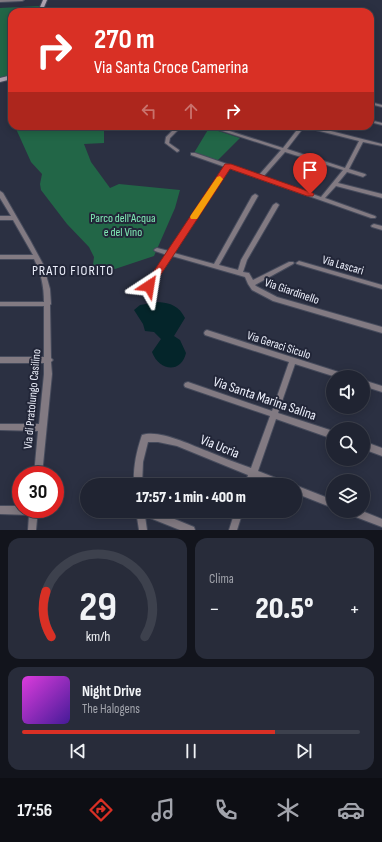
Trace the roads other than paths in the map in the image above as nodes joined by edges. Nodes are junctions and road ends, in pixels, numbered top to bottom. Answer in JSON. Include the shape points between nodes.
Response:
{"nodes":[{"id":1,"x":15,"y":0,"type":"edge"},
{"id":2,"x":22,"y":0,"type":"edge"},
{"id":3,"x":0,"y":1,"type":"edge"},
{"id":4,"x":176,"y":130,"type":"edge"},
{"id":5,"x":222,"y":130,"type":"edge"},
{"id":6,"x":299,"y":130,"type":"edge"},
{"id":7,"x":322,"y":130,"type":"edge"},
{"id":8,"x":229,"y":132,"type":"joint"},
{"id":9,"x":330,"y":132,"type":"joint"},
{"id":10,"x":362,"y":140,"type":"junction"},
{"id":11,"x":382,"y":145,"type":"edge"},
{"id":12,"x":284,"y":150,"type":"junction"},
{"id":13,"x":177,"y":151,"type":"dead end"},
{"id":14,"x":193,"y":154,"type":"dead end"},
{"id":15,"x":228,"y":166,"type":"junction"},
{"id":16,"x":346,"y":170,"type":"junction"},
{"id":17,"x":362,"y":175,"type":"dead end"},
{"id":18,"x":260,"y":177,"type":"junction"},
{"id":19,"x":334,"y":184,"type":"junction"},
{"id":20,"x":0,"y":193,"type":"edge"},
{"id":21,"x":255,"y":196,"type":"dead end"},
{"id":22,"x":382,"y":196,"type":"edge"},
{"id":23,"x":322,"y":199,"type":"junction"},
{"id":24,"x":276,"y":205,"type":"dead end"},
{"id":25,"x":373,"y":217,"type":"dead end"},
{"id":26,"x":0,"y":218,"type":"edge"},
{"id":27,"x":15,"y":218,"type":"junction"},
{"id":28,"x":374,"y":226,"type":"dead end"},
{"id":29,"x":382,"y":228,"type":"edge"},
{"id":30,"x":157,"y":250,"type":"dead end"},
{"id":31,"x":170,"y":253,"type":"junction"},
{"id":32,"x":0,"y":257,"type":"edge"},
{"id":33,"x":36,"y":257,"type":"junction"},
{"id":34,"x":291,"y":263,"type":"dead end"},
{"id":35,"x":299,"y":263,"type":"dead end"},
{"id":36,"x":216,"y":266,"type":"junction"},
{"id":37,"x":240,"y":273,"type":"junction"},
{"id":38,"x":251,"y":284,"type":"junction"},
{"id":39,"x":149,"y":286,"type":"dead end"},
{"id":40,"x":382,"y":287,"type":"edge"},
{"id":41,"x":0,"y":304,"type":"edge"},
{"id":42,"x":48,"y":304,"type":"junction"},
{"id":43,"x":382,"y":330,"type":"edge"},
{"id":44,"x":206,"y":333,"type":"dead end"},
{"id":45,"x":0,"y":360,"type":"edge"},
{"id":46,"x":49,"y":360,"type":"junction"},
{"id":47,"x":293,"y":361,"type":"junction"},
{"id":48,"x":326,"y":371,"type":"edge"},
{"id":49,"x":188,"y":385,"type":"dead end"},
{"id":50,"x":370,"y":385,"type":"edge"},
{"id":51,"x":382,"y":388,"type":"edge"},
{"id":52,"x":274,"y":415,"type":"junction"},
{"id":53,"x":0,"y":427,"type":"edge"},
{"id":54,"x":42,"y":428,"type":"junction"},
{"id":55,"x":326,"y":433,"type":"edge"},
{"id":56,"x":370,"y":448,"type":"edge"},
{"id":57,"x":382,"y":452,"type":"edge"},
{"id":58,"x":39,"y":466,"type":"edge"},
{"id":59,"x":253,"y":473,"type":"junction"},
{"id":60,"x":138,"y":478,"type":"edge"},
{"id":61,"x":251,"y":478,"type":"edge"},
{"id":62,"x":266,"y":478,"type":"edge"},
{"id":63,"x":302,"y":492,"type":"edge"},
{"id":64,"x":326,"y":501,"type":"edge"},
{"id":65,"x":0,"y":510,"type":"edge"},
{"id":66,"x":12,"y":510,"type":"edge"},
{"id":67,"x":33,"y":518,"type":"edge"},
{"id":68,"x":141,"y":518,"type":"edge"},
{"id":69,"x":161,"y":518,"type":"edge"},
{"id":70,"x":237,"y":518,"type":"edge"},
{"id":71,"x":369,"y":518,"type":"edge"},
{"id":72,"x":382,"y":523,"type":"edge"},
{"id":73,"x":32,"y":530,"type":"edge"},
{"id":74,"x":143,"y":530,"type":"edge"},
{"id":75,"x":191,"y":530,"type":"edge"},
{"id":76,"x":233,"y":530,"type":"edge"}],
"edges":[{"from":1,"to":2,"type":"street"},
{"from":1,"to":3,"type":"street"},
{"from":4,"to":13,"type":"street","via":[[168,138],[167,143]]},
{"from":5,"to":8,"type":"street"},
{"from":6,"to":12,"type":"street"},
{"from":7,"to":9,"type":"street"},
{"from":8,"to":12,"type":"street"},
{"from":9,"to":10,"type":"street"},
{"from":10,"to":11,"type":"street"},
{"from":10,"to":16,"type":"street"},
{"from":12,"to":16,"type":"street"},
{"from":12,"to":18,"type":"street"},
{"from":14,"to":15,"type":"street"},
{"from":15,"to":18,"type":"street"},
{"from":15,"to":31,"type":"street"},
{"from":16,"to":17,"type":"street"},
{"from":16,"to":19,"type":"street"},
{"from":18,"to":23,"type":"street"},
{"from":19,"to":22,"type":"street"},
{"from":19,"to":23,"type":"street"},
{"from":20,"to":27,"type":"street","name":"Via di Pratolungo Casilino"},
{"from":21,"to":36,"type":"street"},
{"from":23,"to":25,"type":"street"},
{"from":24,"to":37,"type":"street","via":[[244,260]]},
{"from":26,"to":27,"type":"street"},
{"from":27,"to":33,"type":"street","name":"Via di Pratolungo Casilino"},
{"from":28,"to":29,"type":"street"},
{"from":30,"to":31,"type":"street","name":"Via Giardinello"},
{"from":31,"to":36,"type":"street","name":"Via Giardinello"},
{"from":31,"to":39,"type":"street"},
{"from":32,"to":33,"type":"street"},
{"from":33,"to":42,"type":"street","name":"Via di Pratolungo Casilino","via":[[46,282]]},
{"from":34,"to":38,"type":"street"},
{"from":35,"to":40,"type":"street","name":"Via Lascari"},
{"from":36,"to":37,"type":"street","name":"Via Giardinello"},
{"from":37,"to":38,"type":"street","name":"Via Giardinello","via":[[247,275]]},
{"from":38,"to":43,"type":"street","name":"Via Giardinello","via":[[258,292],[275,299]]},
{"from":41,"to":42,"type":"street"},
{"from":42,"to":46,"type":"street","name":"Via di Pratolungo Casilino"},
{"from":44,"to":47,"type":"street","name":"Via Geraci Siculo"},
{"from":45,"to":46,"type":"street"},
{"from":46,"to":54,"type":"street","name":"Via di Pratolungo Casilino"},
{"from":47,"to":48,"type":"street","name":"Via Geraci Siculo"},
{"from":47,"to":52,"type":"street"},
{"from":49,"to":52,"type":"street","name":"Via Santa Marina Salina"},
{"from":50,"to":51,"type":"street"},
{"from":52,"to":55,"type":"street","name":"Via Santa Marina Salina"},
{"from":52,"to":59,"type":"street"},
{"from":53,"to":54,"type":"street"},
{"from":54,"to":58,"type":"street","name":"Via di Pratolungo Casilino"},
{"from":56,"to":57,"type":"street"},
{"from":59,"to":60,"type":"street","name":"Via Ucria","via":[[177,443],[158,438],[145,438]]},
{"from":59,"to":61,"type":"street"},
{"from":59,"to":62,"type":"street","name":"Via Ucria"},
{"from":63,"to":64,"type":"street"},
{"from":65,"to":66,"type":"street"},
{"from":67,"to":73,"type":"street"},
{"from":68,"to":74,"type":"street"},
{"from":69,"to":75,"type":"street"},
{"from":70,"to":76,"type":"street"},
{"from":71,"to":72,"type":"street"}]}
